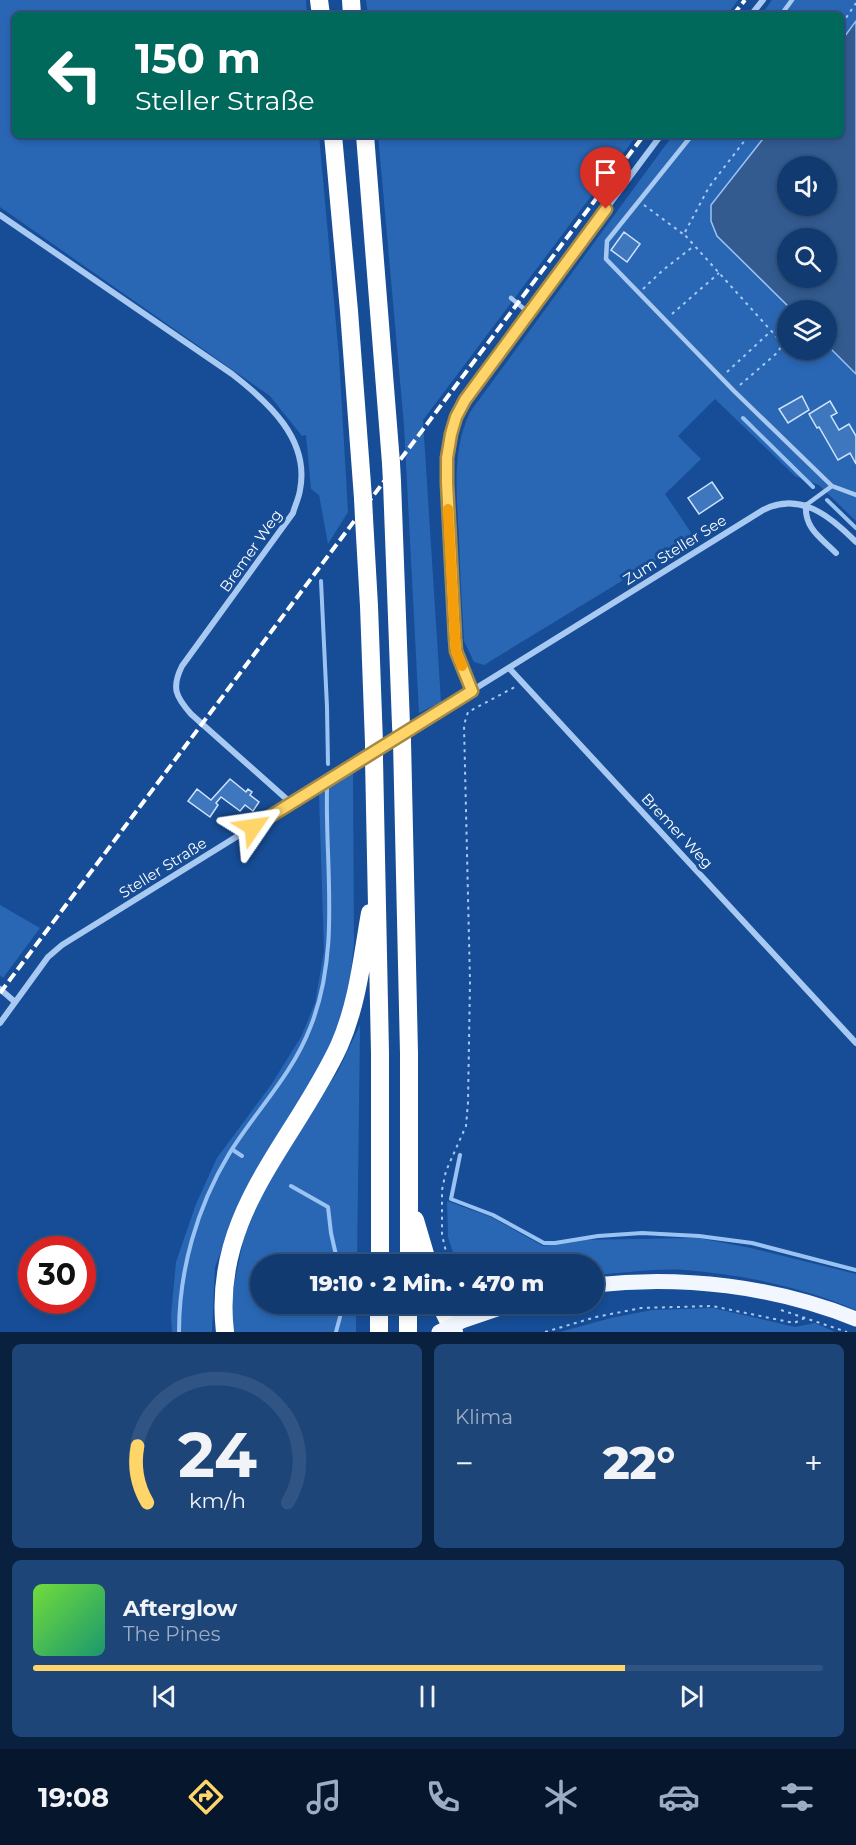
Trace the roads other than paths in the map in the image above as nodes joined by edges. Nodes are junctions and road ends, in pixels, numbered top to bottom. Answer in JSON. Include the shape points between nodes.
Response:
{"nodes":[{"id":1,"x":333,"y":138,"type":"edge"},
{"id":2,"x":365,"y":138,"type":"edge"},
{"id":3,"x":659,"y":138,"type":"edge"},
{"id":4,"x":690,"y":138,"type":"edge"},
{"id":5,"x":0,"y":215,"type":"edge"},
{"id":6,"x":511,"y":298,"type":"dead end"},
{"id":7,"x":529,"y":313,"type":"junction"},
{"id":8,"x":832,"y":486,"type":"junction"},
{"id":9,"x":856,"y":495,"type":"edge"},
{"id":10,"x":806,"y":505,"type":"junction"},
{"id":11,"x":856,"y":542,"type":"edge"},
{"id":12,"x":836,"y":554,"type":"dead end"},
{"id":13,"x":509,"y":668,"type":"junction"},
{"id":14,"x":472,"y":691,"type":"junction"},
{"id":15,"x":291,"y":803,"type":"junction"},
{"id":16,"x":378,"y":870,"type":"junction"},
{"id":17,"x":0,"y":989,"type":"edge"},
{"id":18,"x":15,"y":1002,"type":"junction"},
{"id":19,"x":0,"y":1023,"type":"edge"},
{"id":20,"x":856,"y":1043,"type":"edge"},
{"id":21,"x":409,"y":1195,"type":"junction"},
{"id":22,"x":380,"y":1254,"type":"edge"},
{"id":23,"x":409,"y":1254,"type":"edge"},
{"id":24,"x":425,"y":1254,"type":"edge"},
{"id":25,"x":604,"y":1284,"type":"edge"},
{"id":26,"x":379,"y":1314,"type":"edge"},
{"id":27,"x":408,"y":1314,"type":"edge"},
{"id":28,"x":445,"y":1314,"type":"edge"},
{"id":29,"x":483,"y":1314,"type":"edge"},
{"id":30,"x":856,"y":1319,"type":"edge"},
{"id":31,"x":225,"y":1332,"type":"edge"},
{"id":32,"x":379,"y":1332,"type":"edge"},
{"id":33,"x":408,"y":1332,"type":"edge"},
{"id":34,"x":439,"y":1332,"type":"edge"},
{"id":35,"x":454,"y":1332,"type":"edge"}],
"edges":[{"from":1,"to":16,"type":"highway","bridge":true,"via":[[363,498]]},
{"from":2,"to":21,"type":"highway","bridge":true,"via":[[392,482],[402,733]]},
{"from":3,"to":7,"type":"street"},
{"from":4,"to":8,"type":"lane","via":[[607,242],[606,259]]},
{"from":5,"to":15,"type":"street","name":"Bremer Weg","via":[[232,374],[266,402],[291,435],[301,474],[293,513],[175,680],[181,703],[191,714]]},
{"from":6,"to":7,"type":"lane"},
{"from":7,"to":14,"type":"street","via":[[465,400],[454,425],[447,458],[456,651]]},
{"from":8,"to":9,"type":"lane"},
{"from":8,"to":10,"type":"lane"},
{"from":10,"to":11,"type":"street","via":[[817,509]]},
{"from":10,"to":12,"type":"street","via":[[808,525]]},
{"from":10,"to":13,"type":"street","name":"Zum Steller See","via":[[789,502],[763,510]]},
{"from":13,"to":14,"type":"street"},
{"from":13,"to":20,"type":"street","name":"Bremer Weg"},
{"from":14,"to":15,"type":"street","name":"Steller Straße"},
{"from":15,"to":18,"type":"street","name":"Steller Straße","via":[[62,945],[48,957]]},
{"from":16,"to":22,"type":"highway"},
{"from":16,"to":31,"type":"highway","via":[[354,1007],[317,1086],[257,1184],[238,1228],[227,1273]]},
{"from":17,"to":18,"type":"street"},
{"from":18,"to":19,"type":"street","name":"Steller Straße"},
{"from":21,"to":23,"type":"highway"},
{"from":21,"to":24,"type":"highway"},
{"from":25,"to":30,"type":"main road","via":[[661,1281],[740,1287],[824,1307]]},
{"from":26,"to":32,"type":"highway"},
{"from":27,"to":33,"type":"highway"},
{"from":28,"to":35,"type":"highway"},
{"from":29,"to":34,"type":"main road","bridge":true}]}
